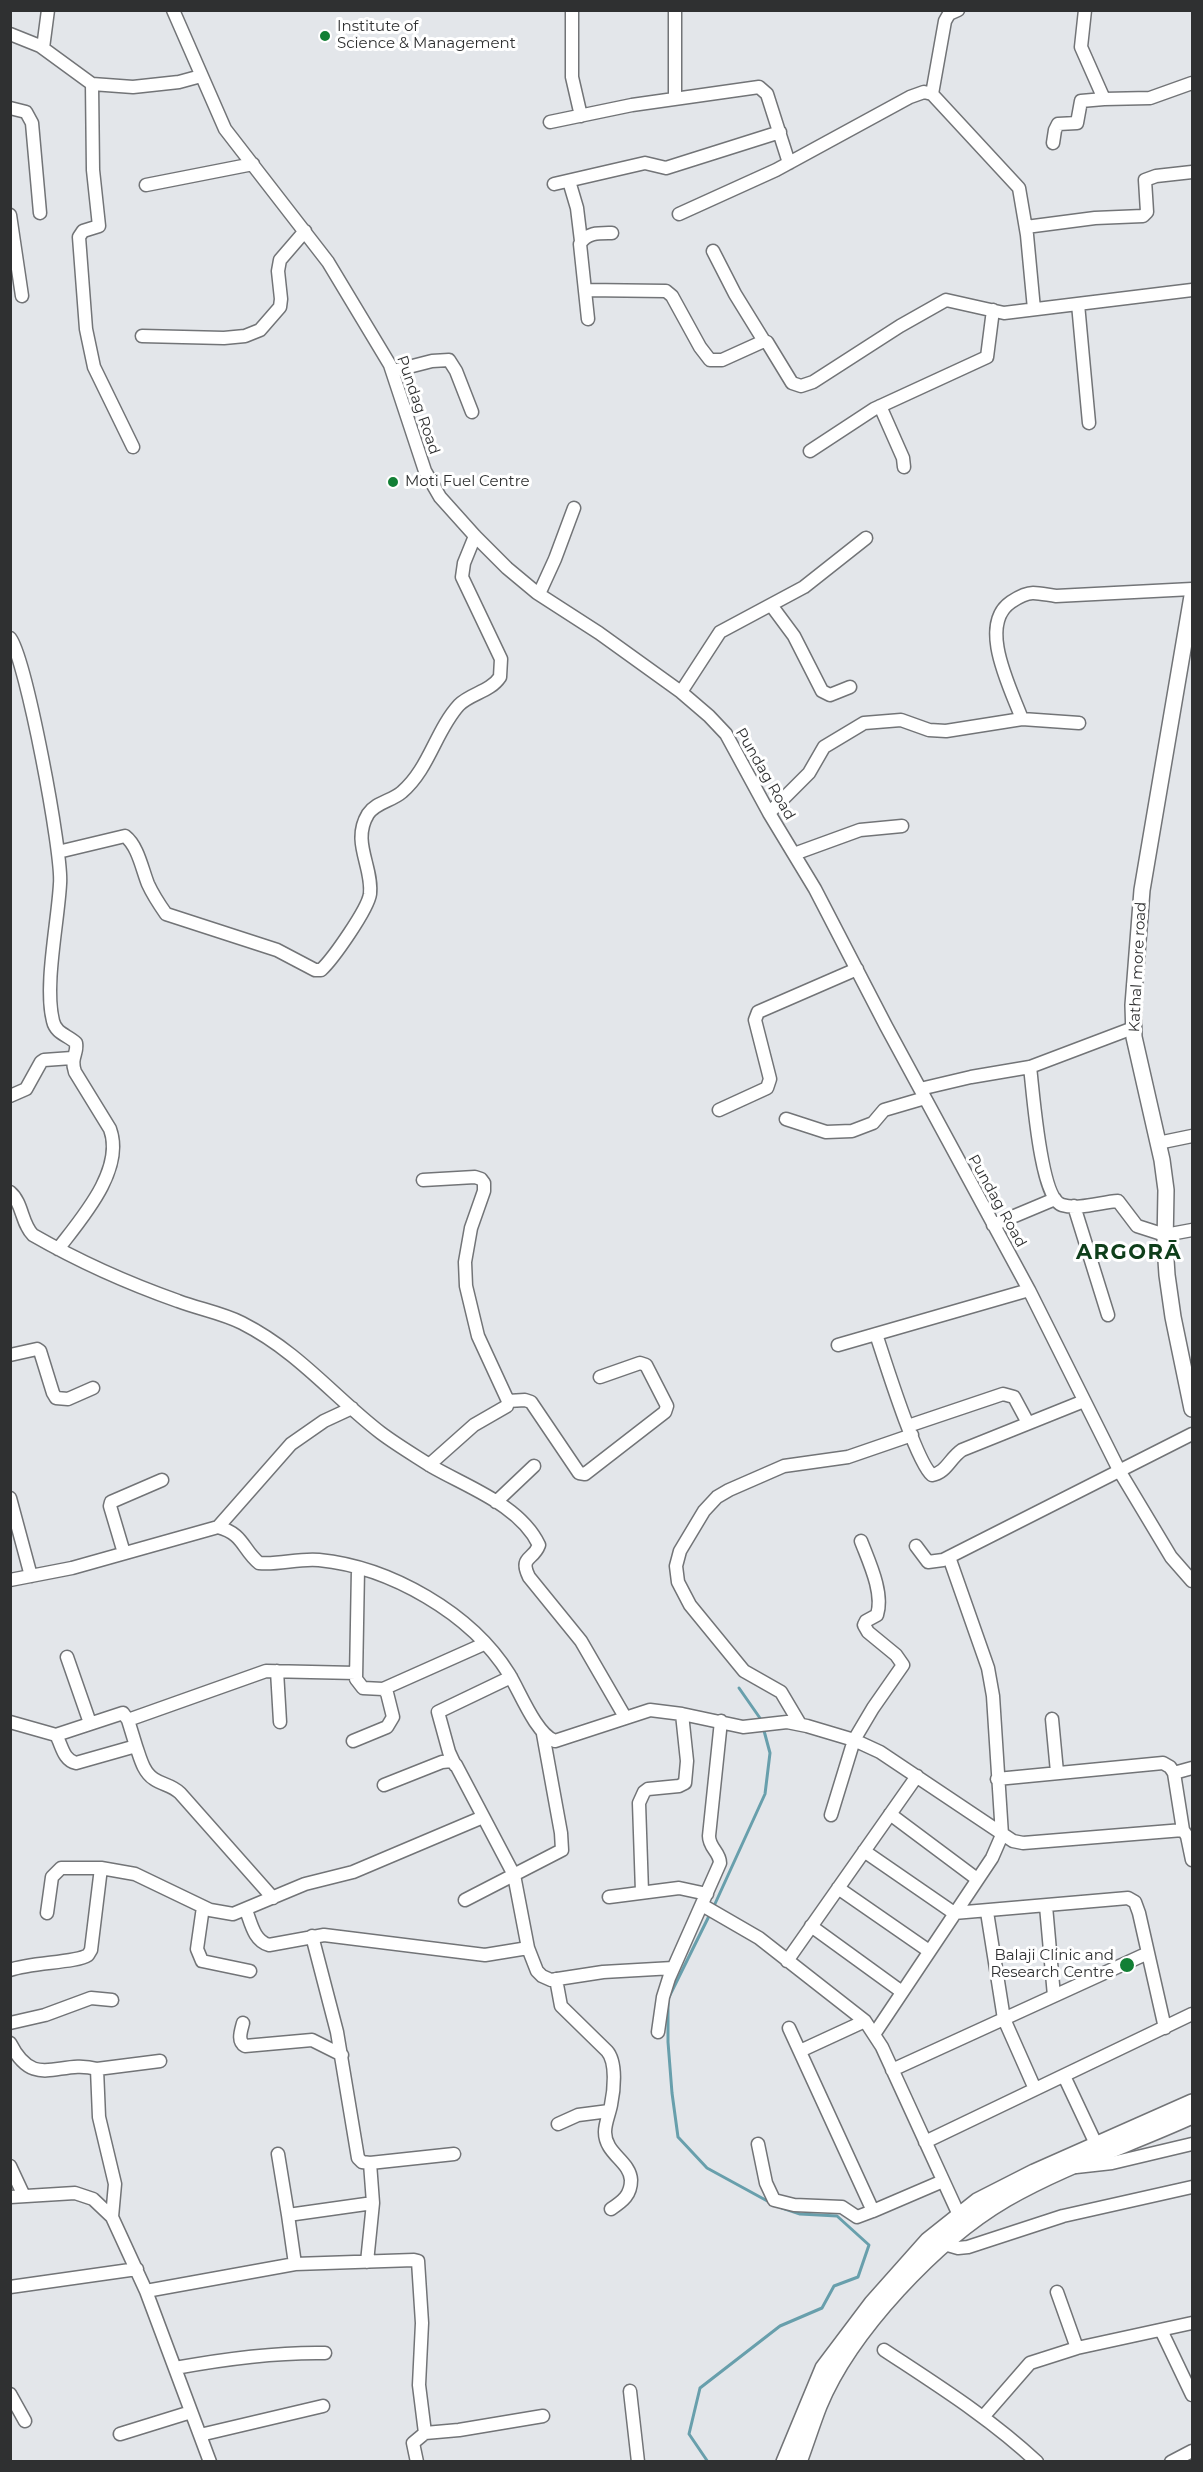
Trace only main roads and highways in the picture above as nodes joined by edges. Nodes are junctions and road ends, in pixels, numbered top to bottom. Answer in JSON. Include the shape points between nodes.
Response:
{"nodes":[{"id":1,"x":1192,"y":596,"type":"edge"},
{"id":2,"x":1188,"y":656,"type":"edge"},
{"id":3,"x":1192,"y":1409,"type":"edge"},
{"id":4,"x":1192,"y":2102,"type":"edge"},
{"id":5,"x":1192,"y":2116,"type":"edge"},
{"id":6,"x":784,"y":2462,"type":"edge"},
{"id":7,"x":800,"y":2462,"type":"edge"}],
"edges":[{"from":1,"to":2,"type":"main road","name":"Kathal more road"},
{"from":2,"to":3,"type":"main road","name":"Kathal more road","via":[[1142,891],[1133,1028],[1166,1190],[1165,1235],[1173,1317]]},
{"from":4,"to":6,"type":"main road","via":[[1002,2187],[959,2215],[903,2266],[840,2343],[812,2391]]},
{"from":5,"to":7,"type":"main road","via":[[1006,2199],[957,2232],[904,2283],[855,2344],[819,2405]]}]}
